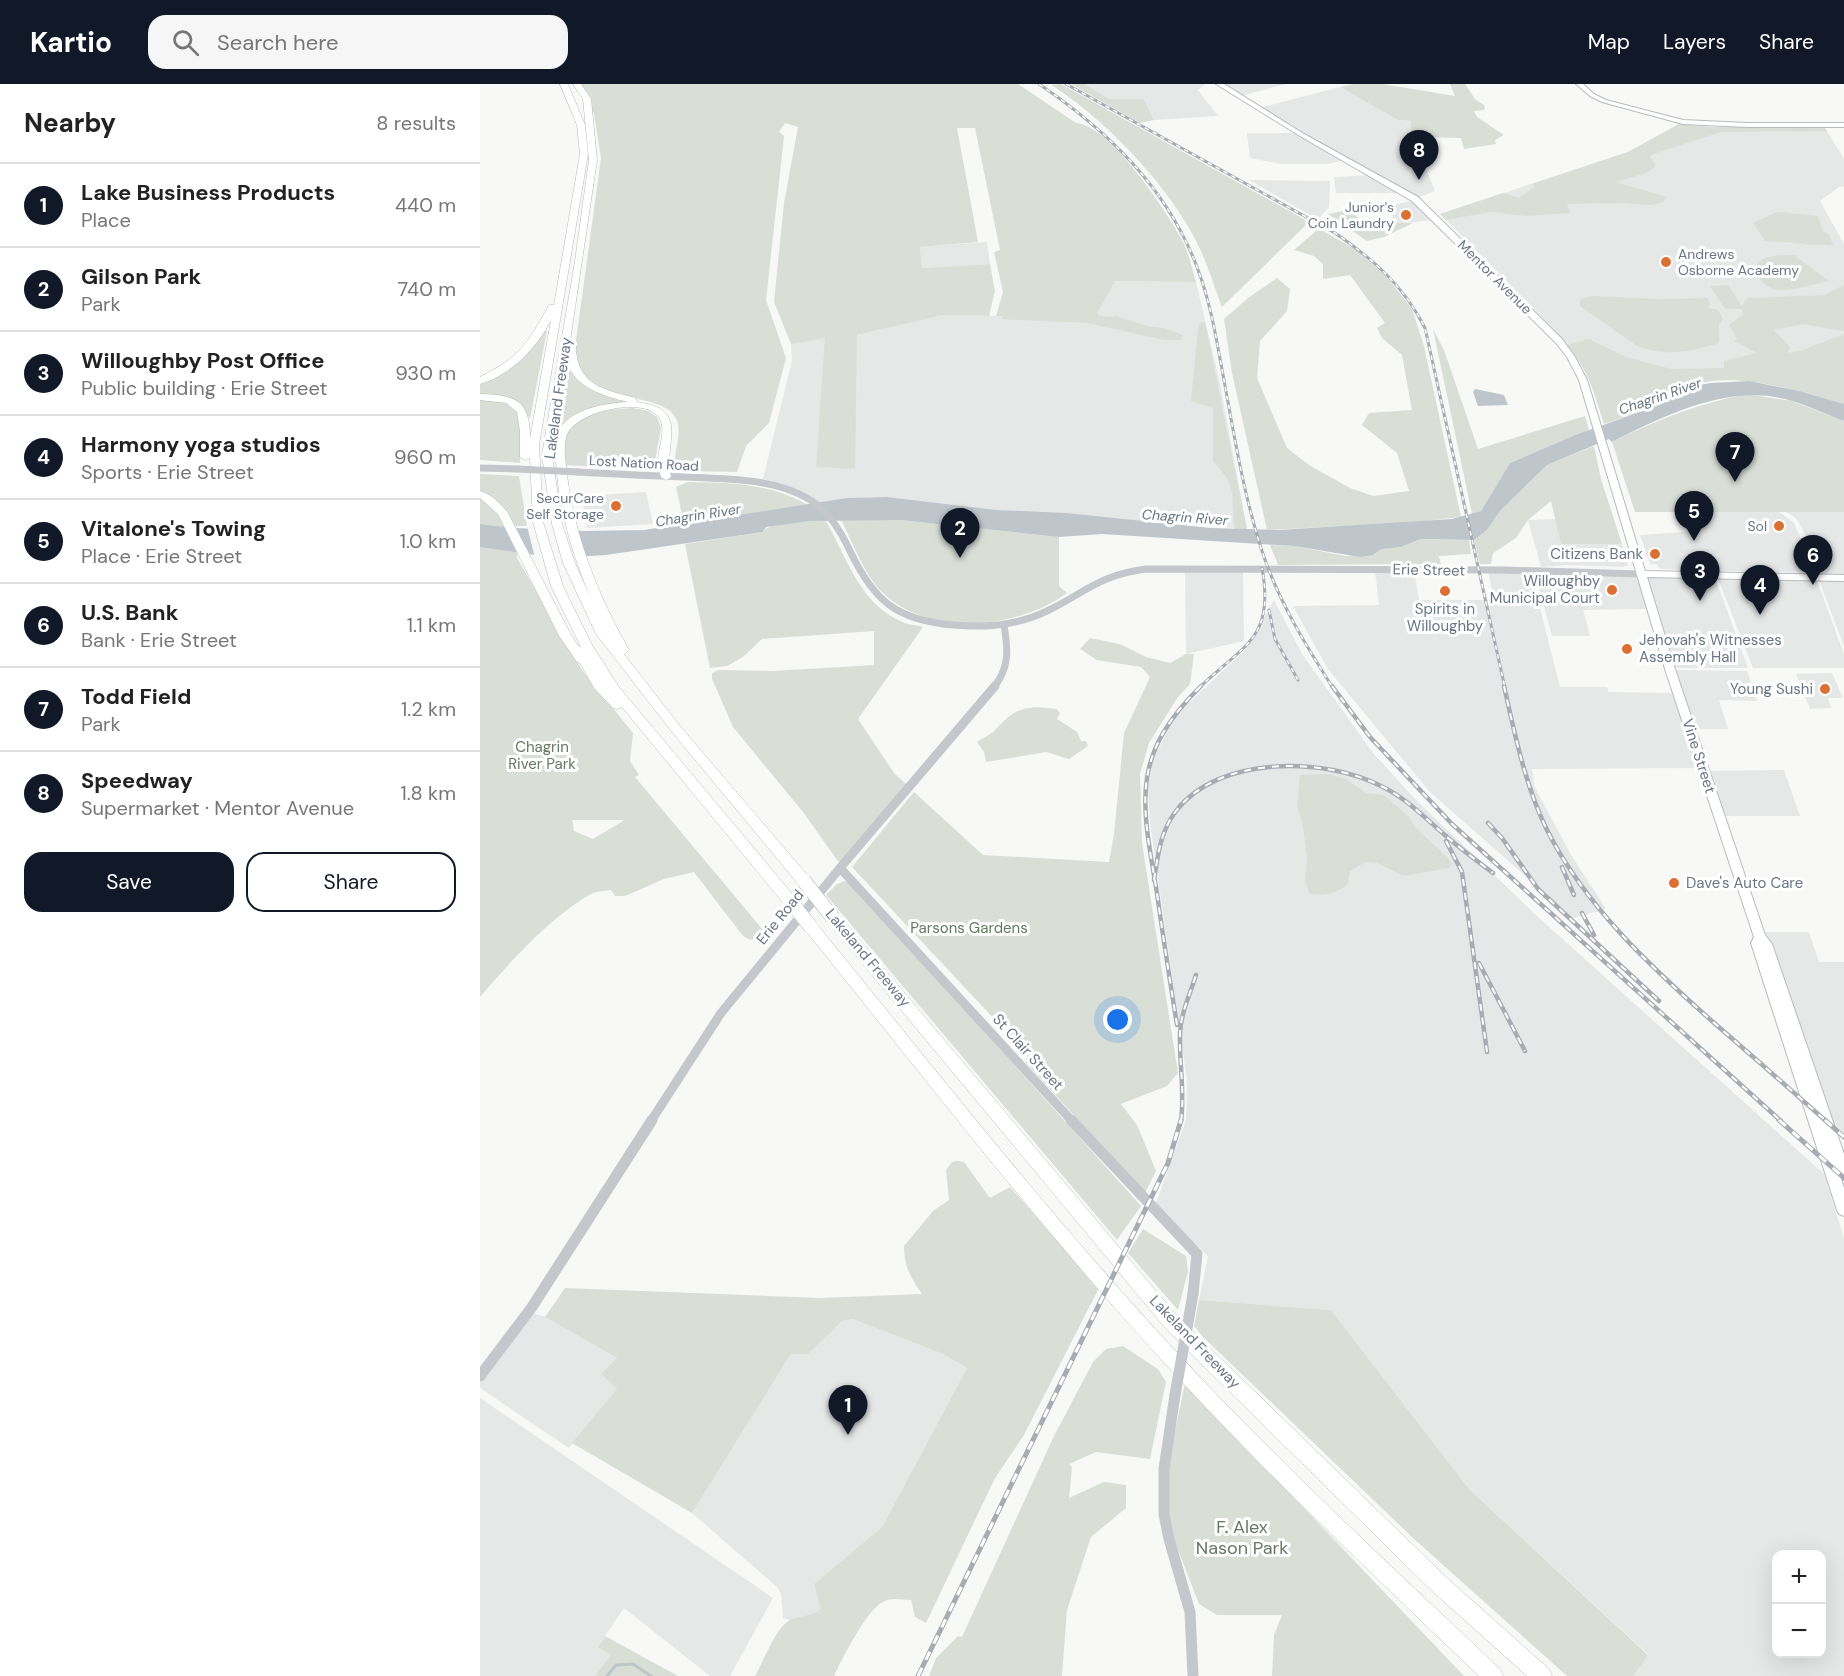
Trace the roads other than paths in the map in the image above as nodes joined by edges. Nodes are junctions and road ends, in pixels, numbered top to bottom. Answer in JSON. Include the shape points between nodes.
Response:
{"nodes":[{"id":1,"x":564,"y":84,"type":"edge"},
{"id":2,"x":577,"y":84,"type":"edge"},
{"id":3,"x":1219,"y":84,"type":"edge"},
{"id":4,"x":1579,"y":84,"type":"edge"},
{"id":5,"x":1844,"y":125,"type":"edge"},
{"id":6,"x":568,"y":245,"type":"junction"},
{"id":7,"x":579,"y":261,"type":"junction"},
{"id":8,"x":480,"y":381,"type":"edge"},
{"id":9,"x":480,"y":397,"type":"edge"},
{"id":10,"x":480,"y":468,"type":"edge"},
{"id":11,"x":666,"y":477,"type":"junction"},
{"id":12,"x":480,"y":494,"type":"edge"},
{"id":13,"x":534,"y":522,"type":"junction"},
{"id":14,"x":539,"y":561,"type":"junction"},
{"id":15,"x":1641,"y":573,"type":"junction"},
{"id":16,"x":1844,"y":578,"type":"edge"},
{"id":17,"x":1005,"y":625,"type":"junction"},
{"id":18,"x":632,"y":674,"type":"junction"},
{"id":19,"x":660,"y":744,"type":"junction"},
{"id":20,"x":840,"y":868,"type":"junction"},
{"id":21,"x":1760,"y":937,"type":"junction"},
{"id":22,"x":1844,"y":1174,"type":"edge"},
{"id":23,"x":1844,"y":1210,"type":"edge"},
{"id":24,"x":480,"y":1376,"type":"edge"},
{"id":25,"x":1193,"y":1676,"type":"edge"},
{"id":26,"x":1493,"y":1676,"type":"edge"},
{"id":27,"x":1542,"y":1676,"type":"edge"}],
"edges":[{"from":1,"to":6,"type":"highway","name":"Lakeland Freeway","via":[[581,125],[584,153]]},
{"from":2,"to":7,"type":"highway","name":"Lakeland Freeway","via":[[587,99],[593,160]]},
{"from":3,"to":15,"type":"main road","name":"Mentor Avenue","via":[[1415,199],[1565,349],[1577,368],[1591,407]]},
{"from":4,"to":5,"type":"main road","via":[[1605,101],[1683,122]]},
{"from":6,"to":8,"type":"highway","via":[[560,261],[552,307],[533,344],[504,370]]},
{"from":6,"to":13,"type":"highway","name":"Lakeland Freeway","via":[[534,444]]},
{"from":7,"to":11,"type":"highway","via":[[580,290],[570,353],[575,374],[591,387],[660,408],[670,417],[674,425]]},
{"from":7,"to":18,"type":"highway","name":"Lakeland Freeway","via":[[547,455],[557,524],[569,563],[600,631]]},
{"from":9,"to":13,"type":"highway","via":[[512,402],[522,410],[525,485]]},
{"from":10,"to":11,"type":"street","name":"Lost Nation Road","bridge":true},
{"from":11,"to":17,"type":"street","name":"Lost Nation Road","via":[[756,482],[807,498],[825,512],[867,585],[891,607],[949,625]]},
{"from":11,"to":18,"type":"highway","via":[[663,464],[667,426],[662,414],[649,408],[614,405],[593,410],[563,432],[563,489],[582,564]]},
{"from":12,"to":14,"type":"highway","via":[[503,513]]},
{"from":13,"to":14,"type":"highway","name":"Lakeland Freeway"},
{"from":14,"to":19,"type":"highway","name":"Lakeland Freeway","via":[[615,690]]},
{"from":14,"to":19,"type":"highway","via":[[598,685],[634,725]]},
{"from":15,"to":16,"type":"main road","name":"Erie Street"},
{"from":15,"to":17,"type":"street","name":"Erie Street","via":[[1158,568],[1108,578],[1053,609]]},
{"from":15,"to":21,"type":"main road","name":"Vine Street"},
{"from":17,"to":20,"type":"street","name":"Erie Road","via":[[1008,662],[999,681]]},
{"from":18,"to":27,"type":"highway","name":"Lakeland Freeway","bridge":true,"via":[[1172,1323],[1439,1584]]},
{"from":19,"to":26,"type":"highway","name":"Lakeland Freeway","bridge":true,"via":[[1120,1302],[1283,1476]]},
{"from":20,"to":24,"type":"street","name":"Erie Road","via":[[721,1013],[532,1307]]},
{"from":20,"to":25,"type":"street","name":"St Clair Street","bridge":true,"via":[[1197,1254],[1165,1458],[1163,1496],[1169,1538],[1190,1612]]},
{"from":21,"to":22,"type":"main road","name":"Vine Street","via":[[1766,944]]},
{"from":21,"to":23,"type":"main road","name":"Vine Street","via":[[1757,943]]}]}
